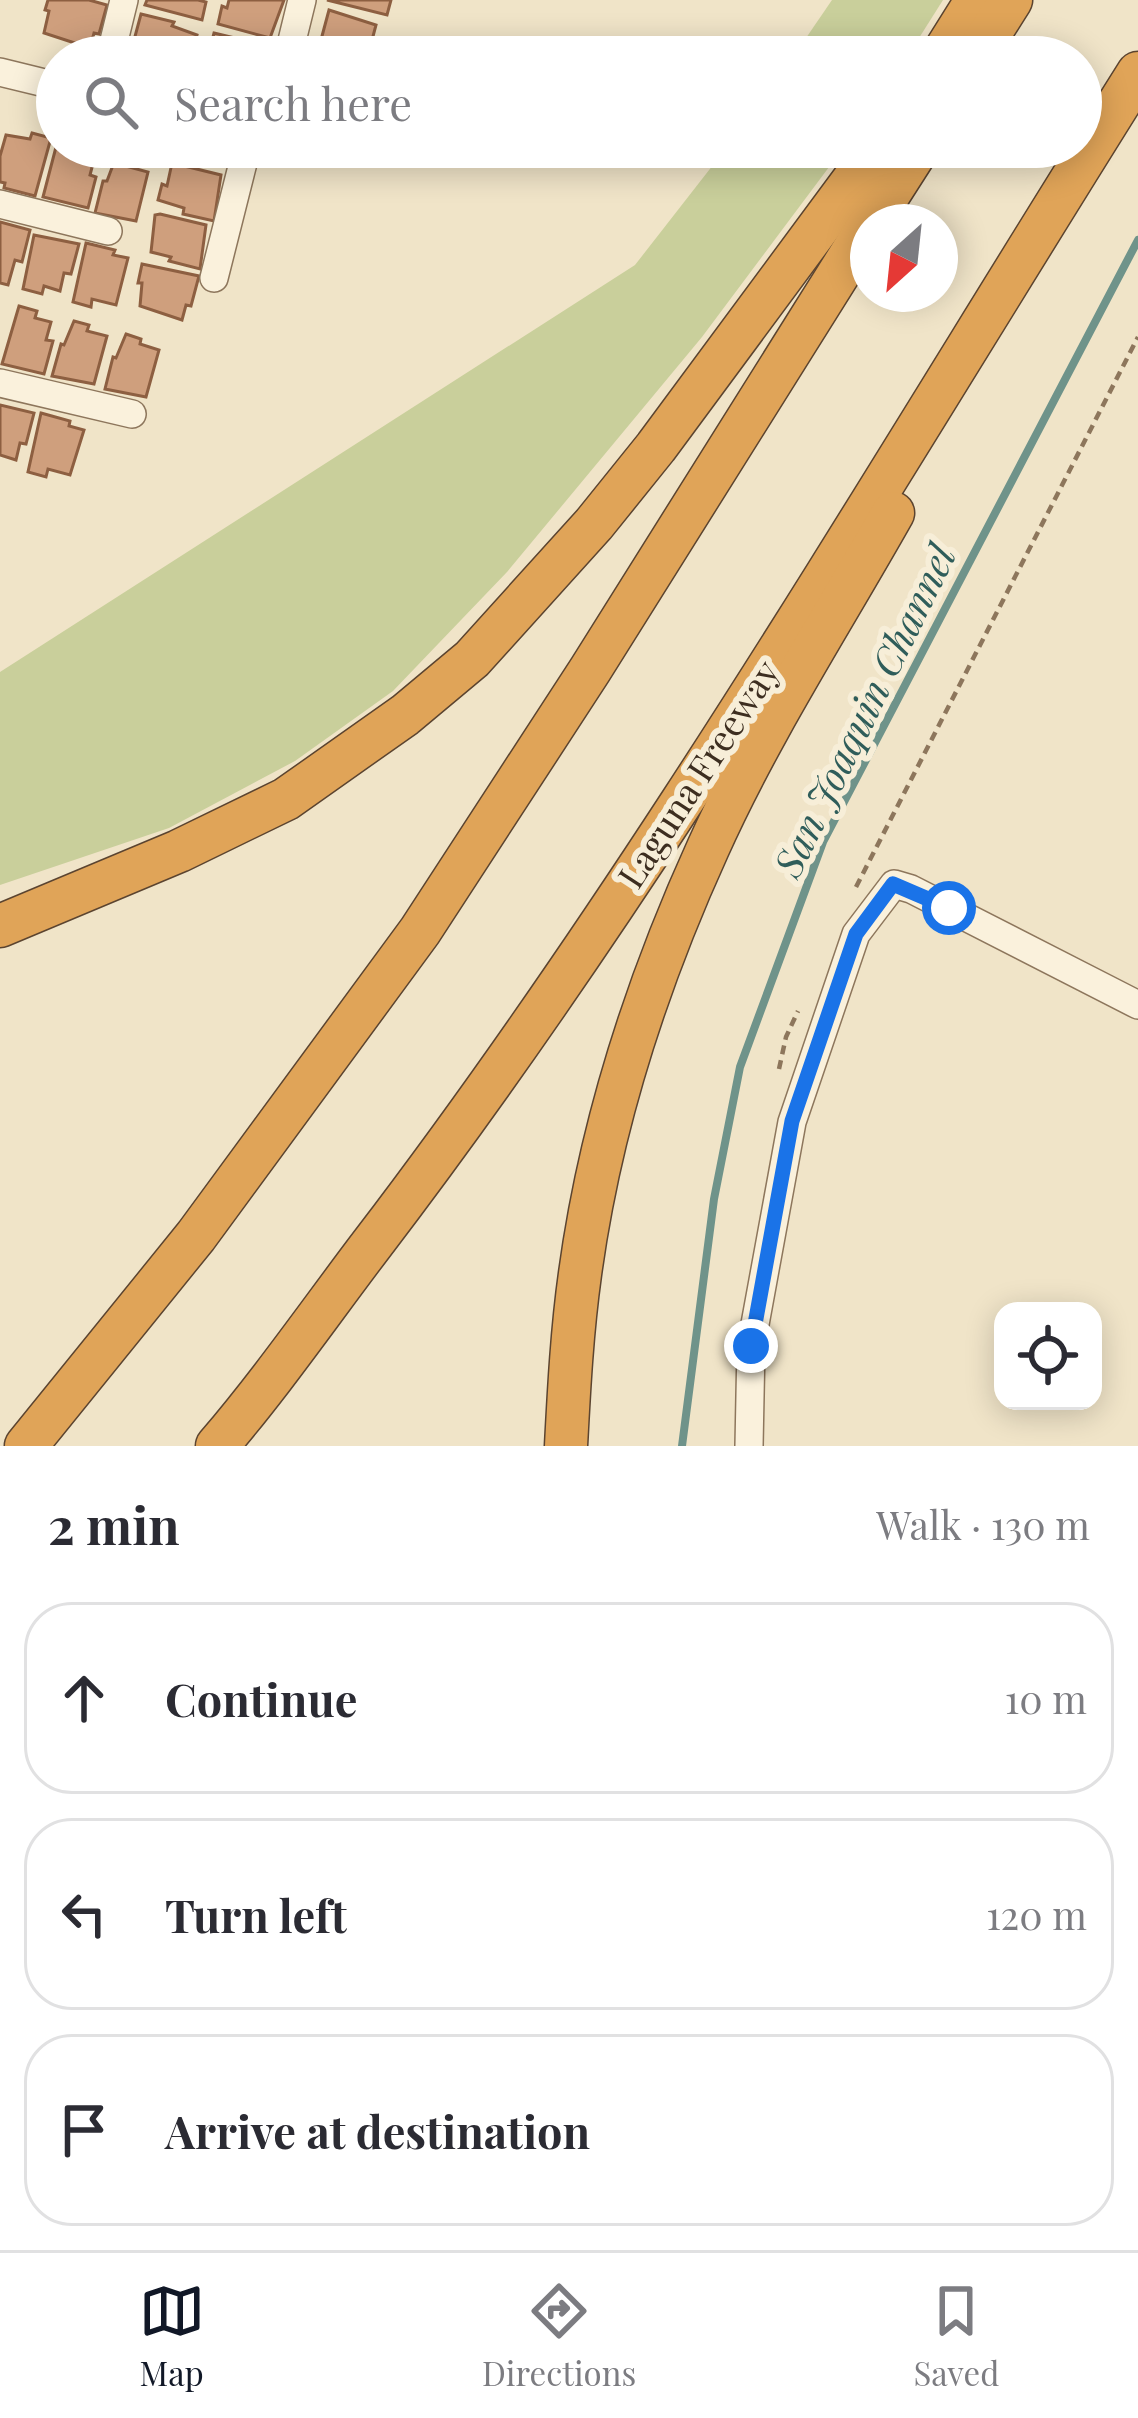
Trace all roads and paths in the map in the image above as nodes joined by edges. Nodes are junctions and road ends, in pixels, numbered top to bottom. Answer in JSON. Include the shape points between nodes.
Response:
{"nodes":[{"id":1,"x":124,"y":0,"type":"edge"},
{"id":2,"x":302,"y":0,"type":"edge"},
{"id":3,"x":977,"y":0,"type":"edge"},
{"id":4,"x":1011,"y":0,"type":"edge"},
{"id":5,"x":115,"y":36,"type":"edge"},
{"id":6,"x":293,"y":36,"type":"edge"},
{"id":7,"x":954,"y":36,"type":"edge"},
{"id":8,"x":988,"y":36,"type":"edge"},
{"id":9,"x":0,"y":72,"type":"edge"},
{"id":10,"x":1138,"y":73,"type":"edge"},
{"id":11,"x":36,"y":81,"type":"edge"},
{"id":12,"x":1102,"y":130,"type":"edge"},
{"id":13,"x":243,"y":168,"type":"edge"},
{"id":14,"x":862,"y":168,"type":"edge"},
{"id":15,"x":906,"y":168,"type":"edge"},
{"id":16,"x":1078,"y":168,"type":"edge"},
{"id":17,"x":0,"y":204,"type":"edge"},
{"id":18,"x":883,"y":204,"type":"edge"},
{"id":19,"x":109,"y":231,"type":"dead end"},
{"id":20,"x":850,"y":257,"type":"edge"},
{"id":21,"x":214,"y":278,"type":"dead end"},
{"id":22,"x":982,"y":322,"type":"junction"},
{"id":23,"x":0,"y":383,"type":"edge"},
{"id":24,"x":132,"y":414,"type":"dead end"},
{"id":25,"x":179,"y":851,"type":"junction"},
{"id":26,"x":0,"y":904,"type":"edge"},
{"id":27,"x":0,"y":926,"type":"edge"},
{"id":28,"x":1138,"y":1005,"type":"edge"},
{"id":29,"x":26,"y":1446,"type":"edge"},
{"id":30,"x":217,"y":1446,"type":"edge"},
{"id":31,"x":566,"y":1446,"type":"edge"},
{"id":32,"x":749,"y":1446,"type":"edge"}],
"edges":[{"from":1,"to":5,"type":"street"},
{"from":2,"to":6,"type":"street"},
{"from":3,"to":7,"type":"highway"},
{"from":4,"to":8,"type":"highway"},
{"from":9,"to":11,"type":"street"},
{"from":10,"to":12,"type":"highway","name":"Laguna Freeway"},
{"from":13,"to":21,"type":"street"},
{"from":14,"to":25,"type":"highway","via":[[644,463],[472,659],[286,799]]},
{"from":15,"to":18,"type":"highway"},
{"from":16,"to":22,"type":"highway","name":"Laguna Freeway"},
{"from":17,"to":19,"type":"street"},
{"from":20,"to":29,"type":"highway","via":[[420,931],[196,1236]]},
{"from":22,"to":30,"type":"highway","name":"Laguna Freeway","via":[[537,1020]]},
{"from":22,"to":31,"type":"highway","via":[[919,468],[710,843],[655,974],[593,1197]]},
{"from":23,"to":24,"type":"street"},
{"from":25,"to":26,"type":"highway"},
{"from":25,"to":27,"type":"highway"},
{"from":28,"to":32,"type":"street","via":[[893,884],[856,934],[792,1121],[751,1346]]}]}
